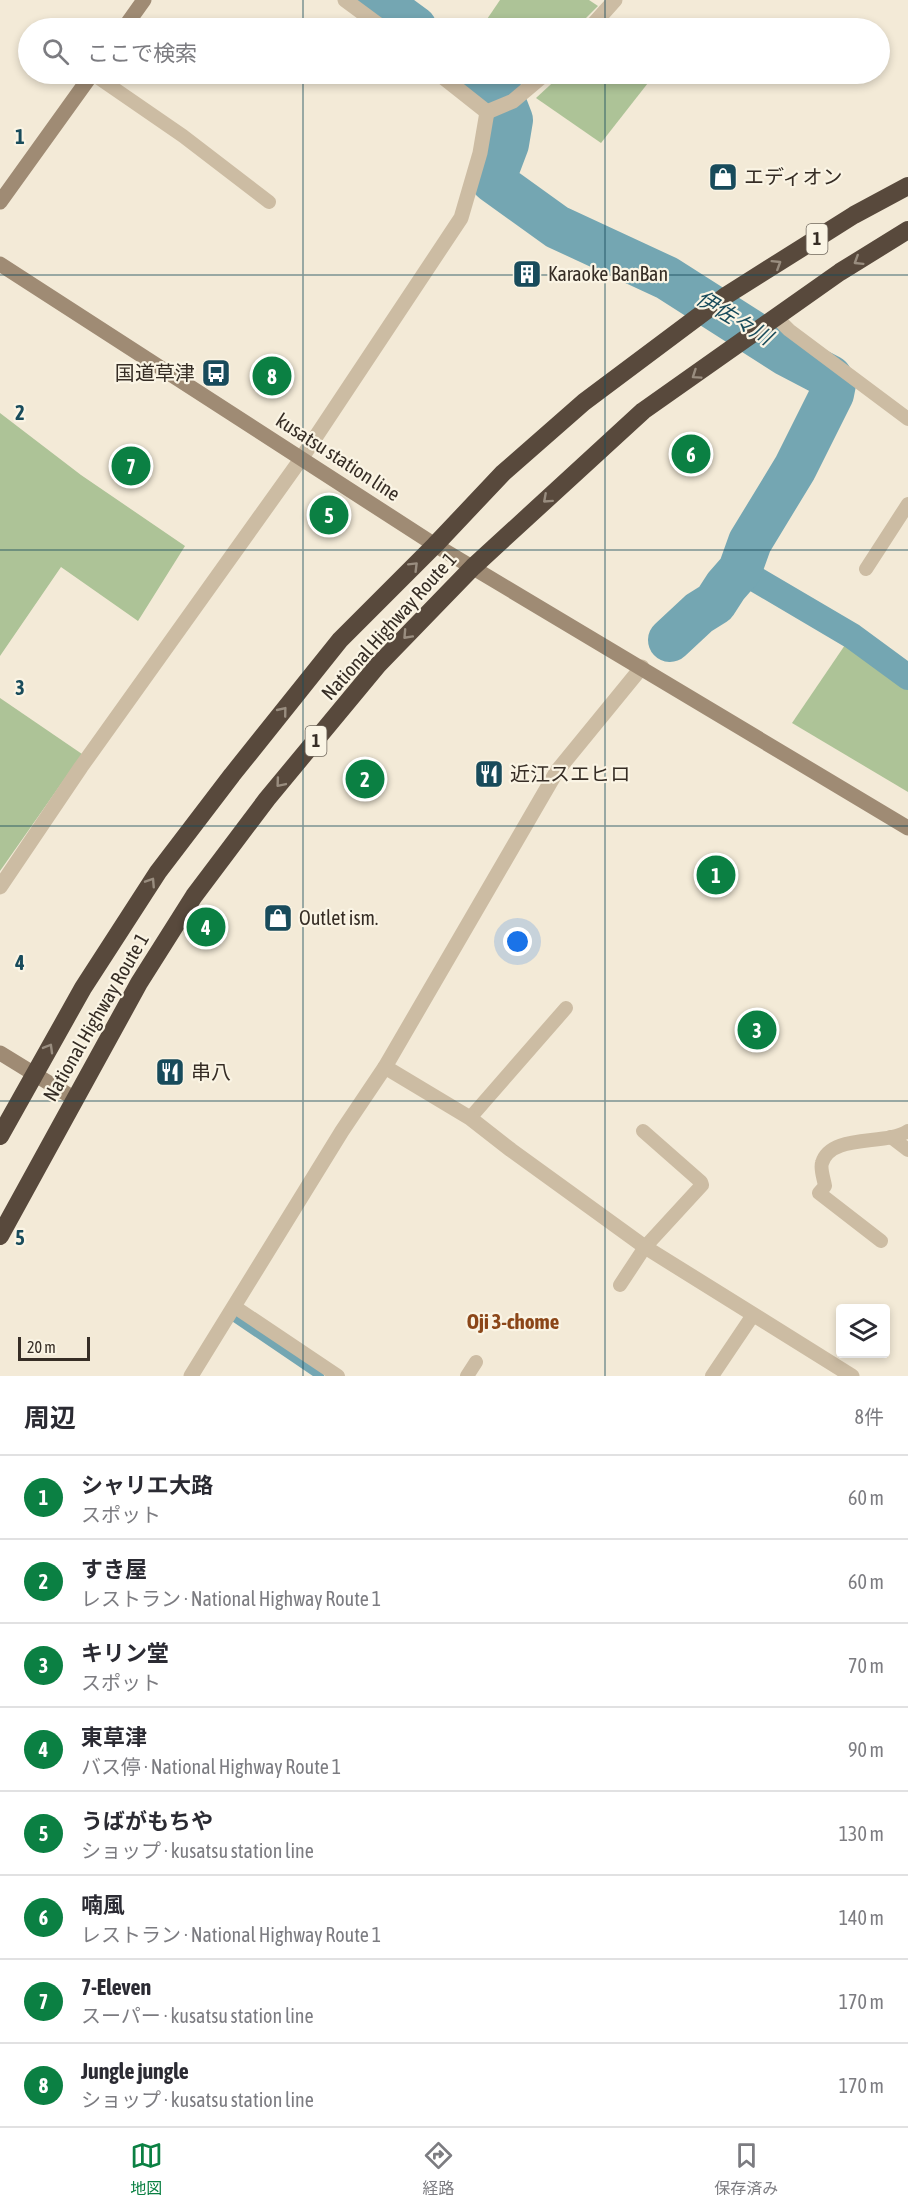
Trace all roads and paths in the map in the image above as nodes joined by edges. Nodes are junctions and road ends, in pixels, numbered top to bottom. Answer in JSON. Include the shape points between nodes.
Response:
{"nodes":[{"id":1,"x":144,"y":0,"type":"edge"},
{"id":2,"x":345,"y":0,"type":"edge"},
{"id":3,"x":615,"y":0,"type":"edge"},
{"id":4,"x":131,"y":18,"type":"edge"},
{"id":5,"x":369,"y":18,"type":"edge"},
{"id":6,"x":599,"y":18,"type":"edge"},
{"id":7,"x":85,"y":84,"type":"edge"},
{"id":8,"x":107,"y":84,"type":"edge"},
{"id":9,"x":452,"y":84,"type":"edge"},
{"id":10,"x":533,"y":84,"type":"edge"},
{"id":11,"x":488,"y":112,"type":"junction"},
{"id":12,"x":908,"y":186,"type":"edge"},
{"id":13,"x":0,"y":202,"type":"edge"},
{"id":14,"x":268,"y":202,"type":"dead end"},
{"id":15,"x":908,"y":230,"type":"edge"},
{"id":16,"x":0,"y":264,"type":"edge"},
{"id":17,"x":772,"y":320,"type":"junction"},
{"id":18,"x":908,"y":420,"type":"edge"},
{"id":19,"x":301,"y":459,"type":"junction"},
{"id":20,"x":908,"y":504,"type":"edge"},
{"id":21,"x":435,"y":545,"type":"junction"},
{"id":22,"x":473,"y":567,"type":"junction"},
{"id":23,"x":866,"y":569,"type":"dead end"},
{"id":24,"x":642,"y":668,"type":"junction"},
{"id":25,"x":908,"y":828,"type":"edge"},
{"id":26,"x":0,"y":887,"type":"edge"},
{"id":27,"x":566,"y":1008,"type":"dead end"},
{"id":28,"x":0,"y":1053,"type":"edge"},
{"id":29,"x":386,"y":1067,"type":"junction"},
{"id":30,"x":34,"y":1075,"type":"junction"},
{"id":31,"x":75,"y":1099,"type":"junction"},
{"id":32,"x":470,"y":1118,"type":"junction"},
{"id":33,"x":643,"y":1131,"type":"dead end"},
{"id":34,"x":908,"y":1131,"type":"edge"},
{"id":35,"x":0,"y":1136,"type":"edge"},
{"id":36,"x":891,"y":1137,"type":"junction"},
{"id":37,"x":908,"y":1150,"type":"edge"},
{"id":38,"x":0,"y":1236,"type":"edge"},
{"id":39,"x":881,"y":1241,"type":"dead end"},
{"id":40,"x":645,"y":1247,"type":"junction"},
{"id":41,"x":620,"y":1285,"type":"dead end"},
{"id":42,"x":235,"y":1307,"type":"junction"},
{"id":43,"x":753,"y":1315,"type":"junction"},
{"id":44,"x":476,"y":1362,"type":"dead end"},
{"id":45,"x":191,"y":1376,"type":"edge"},
{"id":46,"x":338,"y":1376,"type":"edge"},
{"id":47,"x":467,"y":1376,"type":"edge"},
{"id":48,"x":712,"y":1376,"type":"edge"},
{"id":49,"x":852,"y":1376,"type":"edge"}],
"edges":[{"from":1,"to":4,"type":"street"},
{"from":2,"to":5,"type":"street"},
{"from":3,"to":6,"type":"street"},
{"from":7,"to":13,"type":"street"},
{"from":8,"to":14,"type":"lane","via":[[183,136]]},
{"from":9,"to":11,"type":"street"},
{"from":10,"to":11,"type":"street","via":[[513,100]]},
{"from":11,"to":19,"type":"street","via":[[461,218]]},
{"from":21,"to":12,"type":"highway","name":"National Highway Route 1","number":"1","one_way":true,"via":[[503,473],[575,410],[727,295],[854,215]]},
{"from":15,"to":17,"type":"highway","name":"National Highway Route 1","number":"1","one_way":true},
{"from":16,"to":19,"type":"street","name":"kusatsu station line"},
{"from":17,"to":18,"type":"lane"},
{"from":17,"to":22,"type":"highway","name":"National Highway Route 1","number":"1","one_way":true,"via":[[644,411]]},
{"from":19,"to":21,"type":"street","name":"kusatsu station line"},
{"from":19,"to":26,"type":"street"},
{"from":20,"to":23,"type":"lane"},
{"from":21,"to":22,"type":"street","name":"kusatsu station line"},
{"from":30,"to":21,"type":"highway","name":"National Highway Route 1","number":"1","one_way":true,"via":[[83,988],[158,872],[218,792],[340,640]]},
{"from":22,"to":24,"type":"street","name":"kusatsu station line"},
{"from":22,"to":31,"type":"highway","name":"National Highway Route 1","number":"1","one_way":true,"via":[[378,665],[267,799],[194,896],[139,983]]},
{"from":24,"to":25,"type":"street","name":"kusatsu station line"},
{"from":24,"to":29,"type":"street","via":[[557,771]]},
{"from":27,"to":32,"type":"lane"},
{"from":28,"to":30,"type":"street"},
{"from":29,"to":32,"type":"street"},
{"from":29,"to":42,"type":"street","via":[[342,1131]]},
{"from":30,"to":31,"type":"street"},
{"from":30,"to":35,"type":"highway","name":"National Highway Route 1","number":"1"},
{"from":31,"to":38,"type":"highway","name":"National Highway Route 1","number":"1"},
{"from":32,"to":40,"type":"street"},
{"from":33,"to":40,"type":"lane","via":[[702,1185]]},
{"from":34,"to":36,"type":"lane"},
{"from":36,"to":37,"type":"lane"},
{"from":36,"to":39,"type":"lane","via":[[840,1145],[828,1152],[821,1164],[825,1186],[819,1193]]},
{"from":40,"to":41,"type":"lane"},
{"from":40,"to":43,"type":"street"},
{"from":42,"to":45,"type":"street"},
{"from":42,"to":46,"type":"lane"},
{"from":43,"to":48,"type":"lane"},
{"from":43,"to":49,"type":"street"},
{"from":44,"to":47,"type":"lane"}]}
